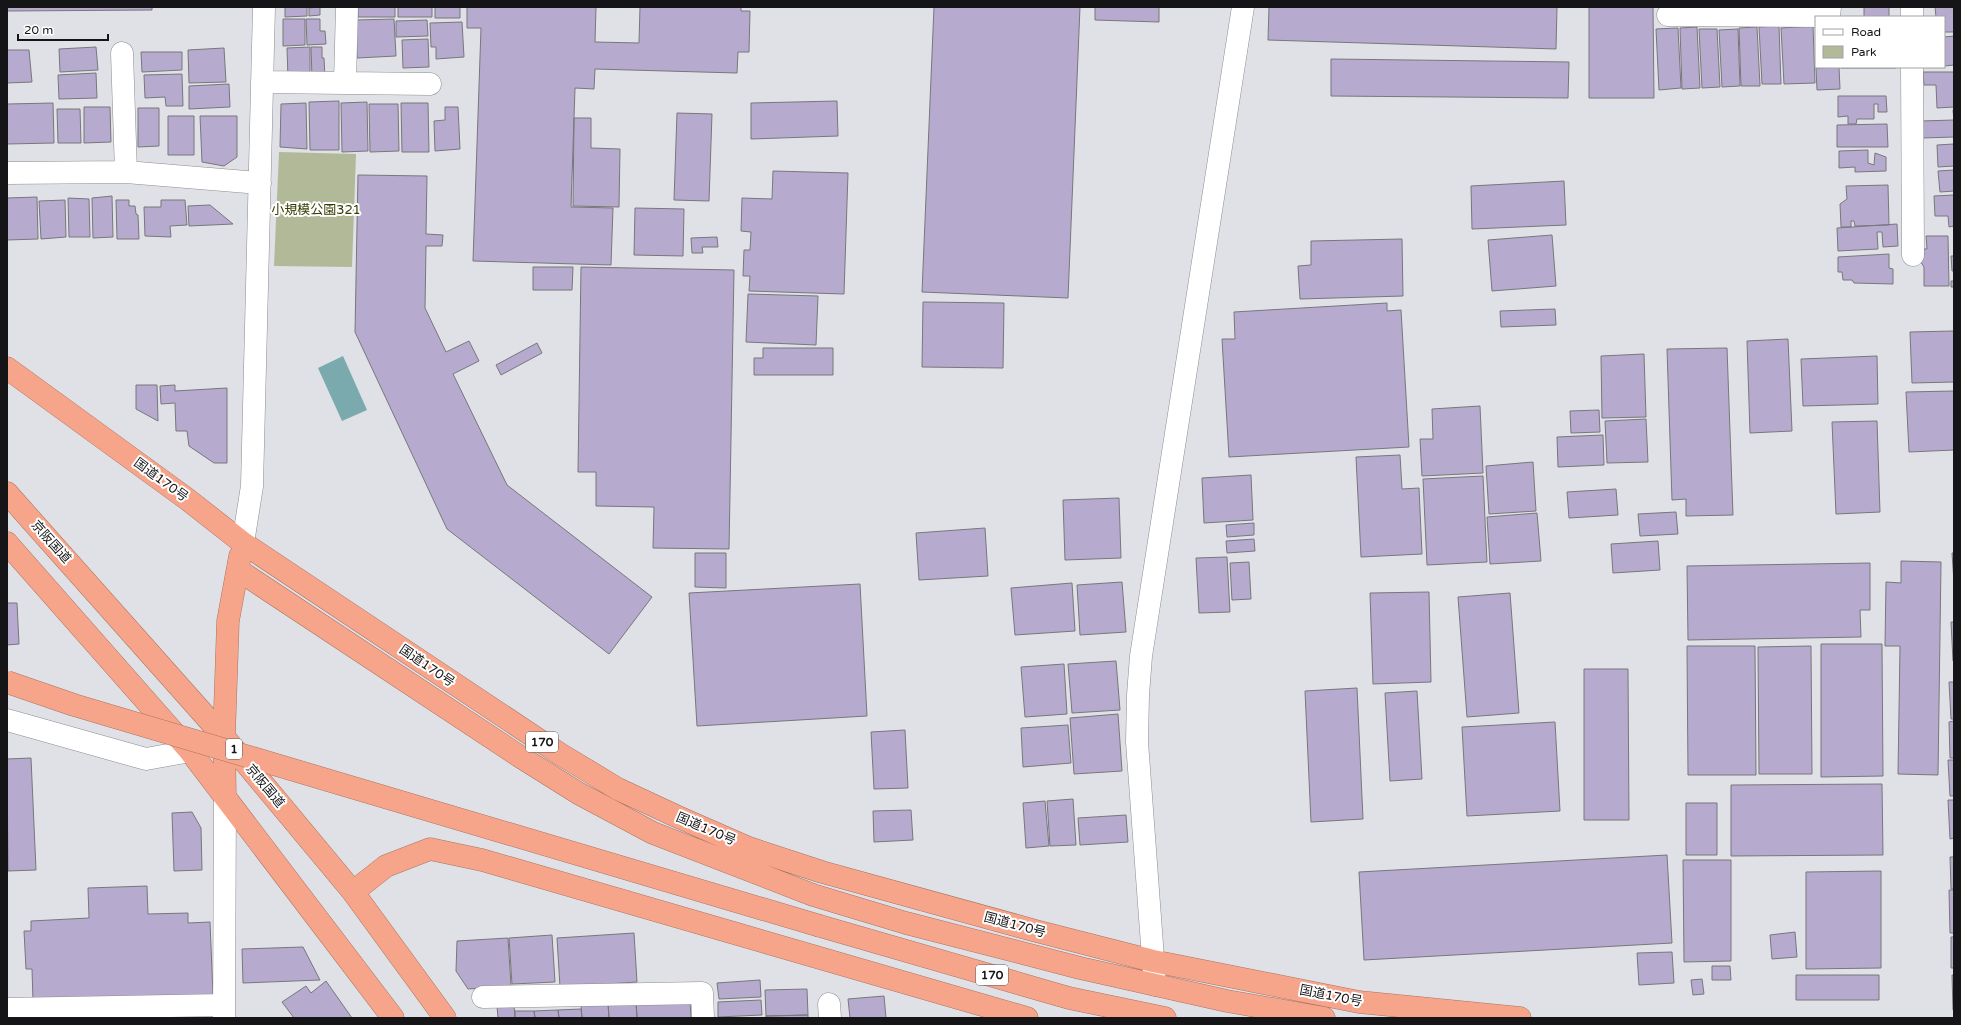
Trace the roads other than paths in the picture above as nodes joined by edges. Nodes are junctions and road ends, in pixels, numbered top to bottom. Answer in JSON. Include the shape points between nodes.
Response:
{"nodes":[{"id":1,"x":264,"y":7,"type":"edge"},
{"id":2,"x":348,"y":7,"type":"edge"},
{"id":3,"x":1243,"y":7,"type":"edge"},
{"id":4,"x":1830,"y":7,"type":"edge"},
{"id":5,"x":1668,"y":15,"type":"dead end"},
{"id":6,"x":122,"y":53,"type":"dead end"},
{"id":7,"x":1912,"y":68,"type":"edge"},
{"id":8,"x":262,"y":82,"type":"junction"},
{"id":9,"x":345,"y":82,"type":"junction"},
{"id":10,"x":430,"y":84,"type":"dead end"},
{"id":11,"x":126,"y":172,"type":"junction"},
{"id":12,"x":7,"y":173,"type":"edge"},
{"id":13,"x":260,"y":183,"type":"junction"},
{"id":14,"x":1913,"y":255,"type":"dead end"},
{"id":15,"x":7,"y":368,"type":"edge"},
{"id":16,"x":7,"y":493,"type":"edge"},
{"id":17,"x":7,"y":543,"type":"edge"},
{"id":18,"x":243,"y":543,"type":"junction"},
{"id":19,"x":238,"y":570,"type":"junction"},
{"id":20,"x":7,"y":682,"type":"edge"},
{"id":21,"x":7,"y":720,"type":"edge"},
{"id":22,"x":224,"y":737,"type":"junction"},
{"id":23,"x":190,"y":751,"type":"junction"},
{"id":24,"x":226,"y":796,"type":"junction"},
{"id":25,"x":353,"y":892,"type":"junction"},
{"id":26,"x":1153,"y":961,"type":"junction"},
{"id":27,"x":1155,"y":985,"type":"junction"},
{"id":28,"x":483,"y":997,"type":"dead end"},
{"id":29,"x":7,"y":1009,"type":"edge"},
{"id":30,"x":224,"y":1011,"type":"edge"},
{"id":31,"x":393,"y":1018,"type":"edge"},
{"id":32,"x":445,"y":1018,"type":"edge"},
{"id":33,"x":703,"y":1018,"type":"edge"},
{"id":34,"x":1027,"y":1018,"type":"edge"},
{"id":35,"x":1165,"y":1018,"type":"edge"},
{"id":36,"x":1324,"y":1018,"type":"edge"},
{"id":37,"x":1520,"y":1018,"type":"edge"}],
"edges":[{"from":1,"to":8,"type":"street"},
{"from":2,"to":9,"type":"street"},
{"from":3,"to":26,"type":"street","via":[[1141,656],[1137,742]]},
{"from":4,"to":5,"type":"street","via":[[1830,16]]},
{"from":6,"to":11,"type":"street"},
{"from":7,"to":14,"type":"street"},
{"from":8,"to":9,"type":"street"},
{"from":8,"to":13,"type":"street"},
{"from":9,"to":10,"type":"street"},
{"from":11,"to":12,"type":"street"},
{"from":11,"to":13,"type":"street"},
{"from":13,"to":18,"type":"street","via":[[252,486]]},
{"from":15,"to":18,"type":"highway","name":"国道170号","number":"170"},
{"from":16,"to":22,"type":"highway","name":"京阪国道","number":"1"},
{"from":17,"to":23,"type":"highway"},
{"from":18,"to":19,"type":"highway"},
{"from":18,"to":26,"type":"highway","name":"国道170号","number":"170","via":[[560,754],[618,789],[676,816],[749,848],[822,872]]},
{"from":19,"to":22,"type":"highway","via":[[228,621]]},
{"from":19,"to":27,"type":"highway","number":"170","via":[[519,756],[653,833],[813,895],[906,924]]},
{"from":20,"to":35,"type":"highway","number":"170","bridge":true,"via":[[74,705],[820,926],[1069,998]]},
{"from":21,"to":23,"type":"street","via":[[146,759]]},
{"from":22,"to":24,"type":"highway"},
{"from":22,"to":25,"type":"highway","name":"京阪国道","number":"1"},
{"from":23,"to":24,"type":"highway"},
{"from":24,"to":30,"type":"street"},
{"from":24,"to":31,"type":"highway"},
{"from":25,"to":32,"type":"highway","name":"京阪国道","number":"1"},
{"from":25,"to":34,"type":"highway","number":"170","via":[[386,866],[430,849],[482,860]]},
{"from":26,"to":27,"type":"street"},
{"from":26,"to":37,"type":"highway","name":"国道170号","via":[[1360,1002]]},
{"from":27,"to":36,"type":"highway","number":"170","via":[[1226,1002]]},
{"from":28,"to":33,"type":"street","via":[[702,993]]},
{"from":29,"to":30,"type":"street"}]}
